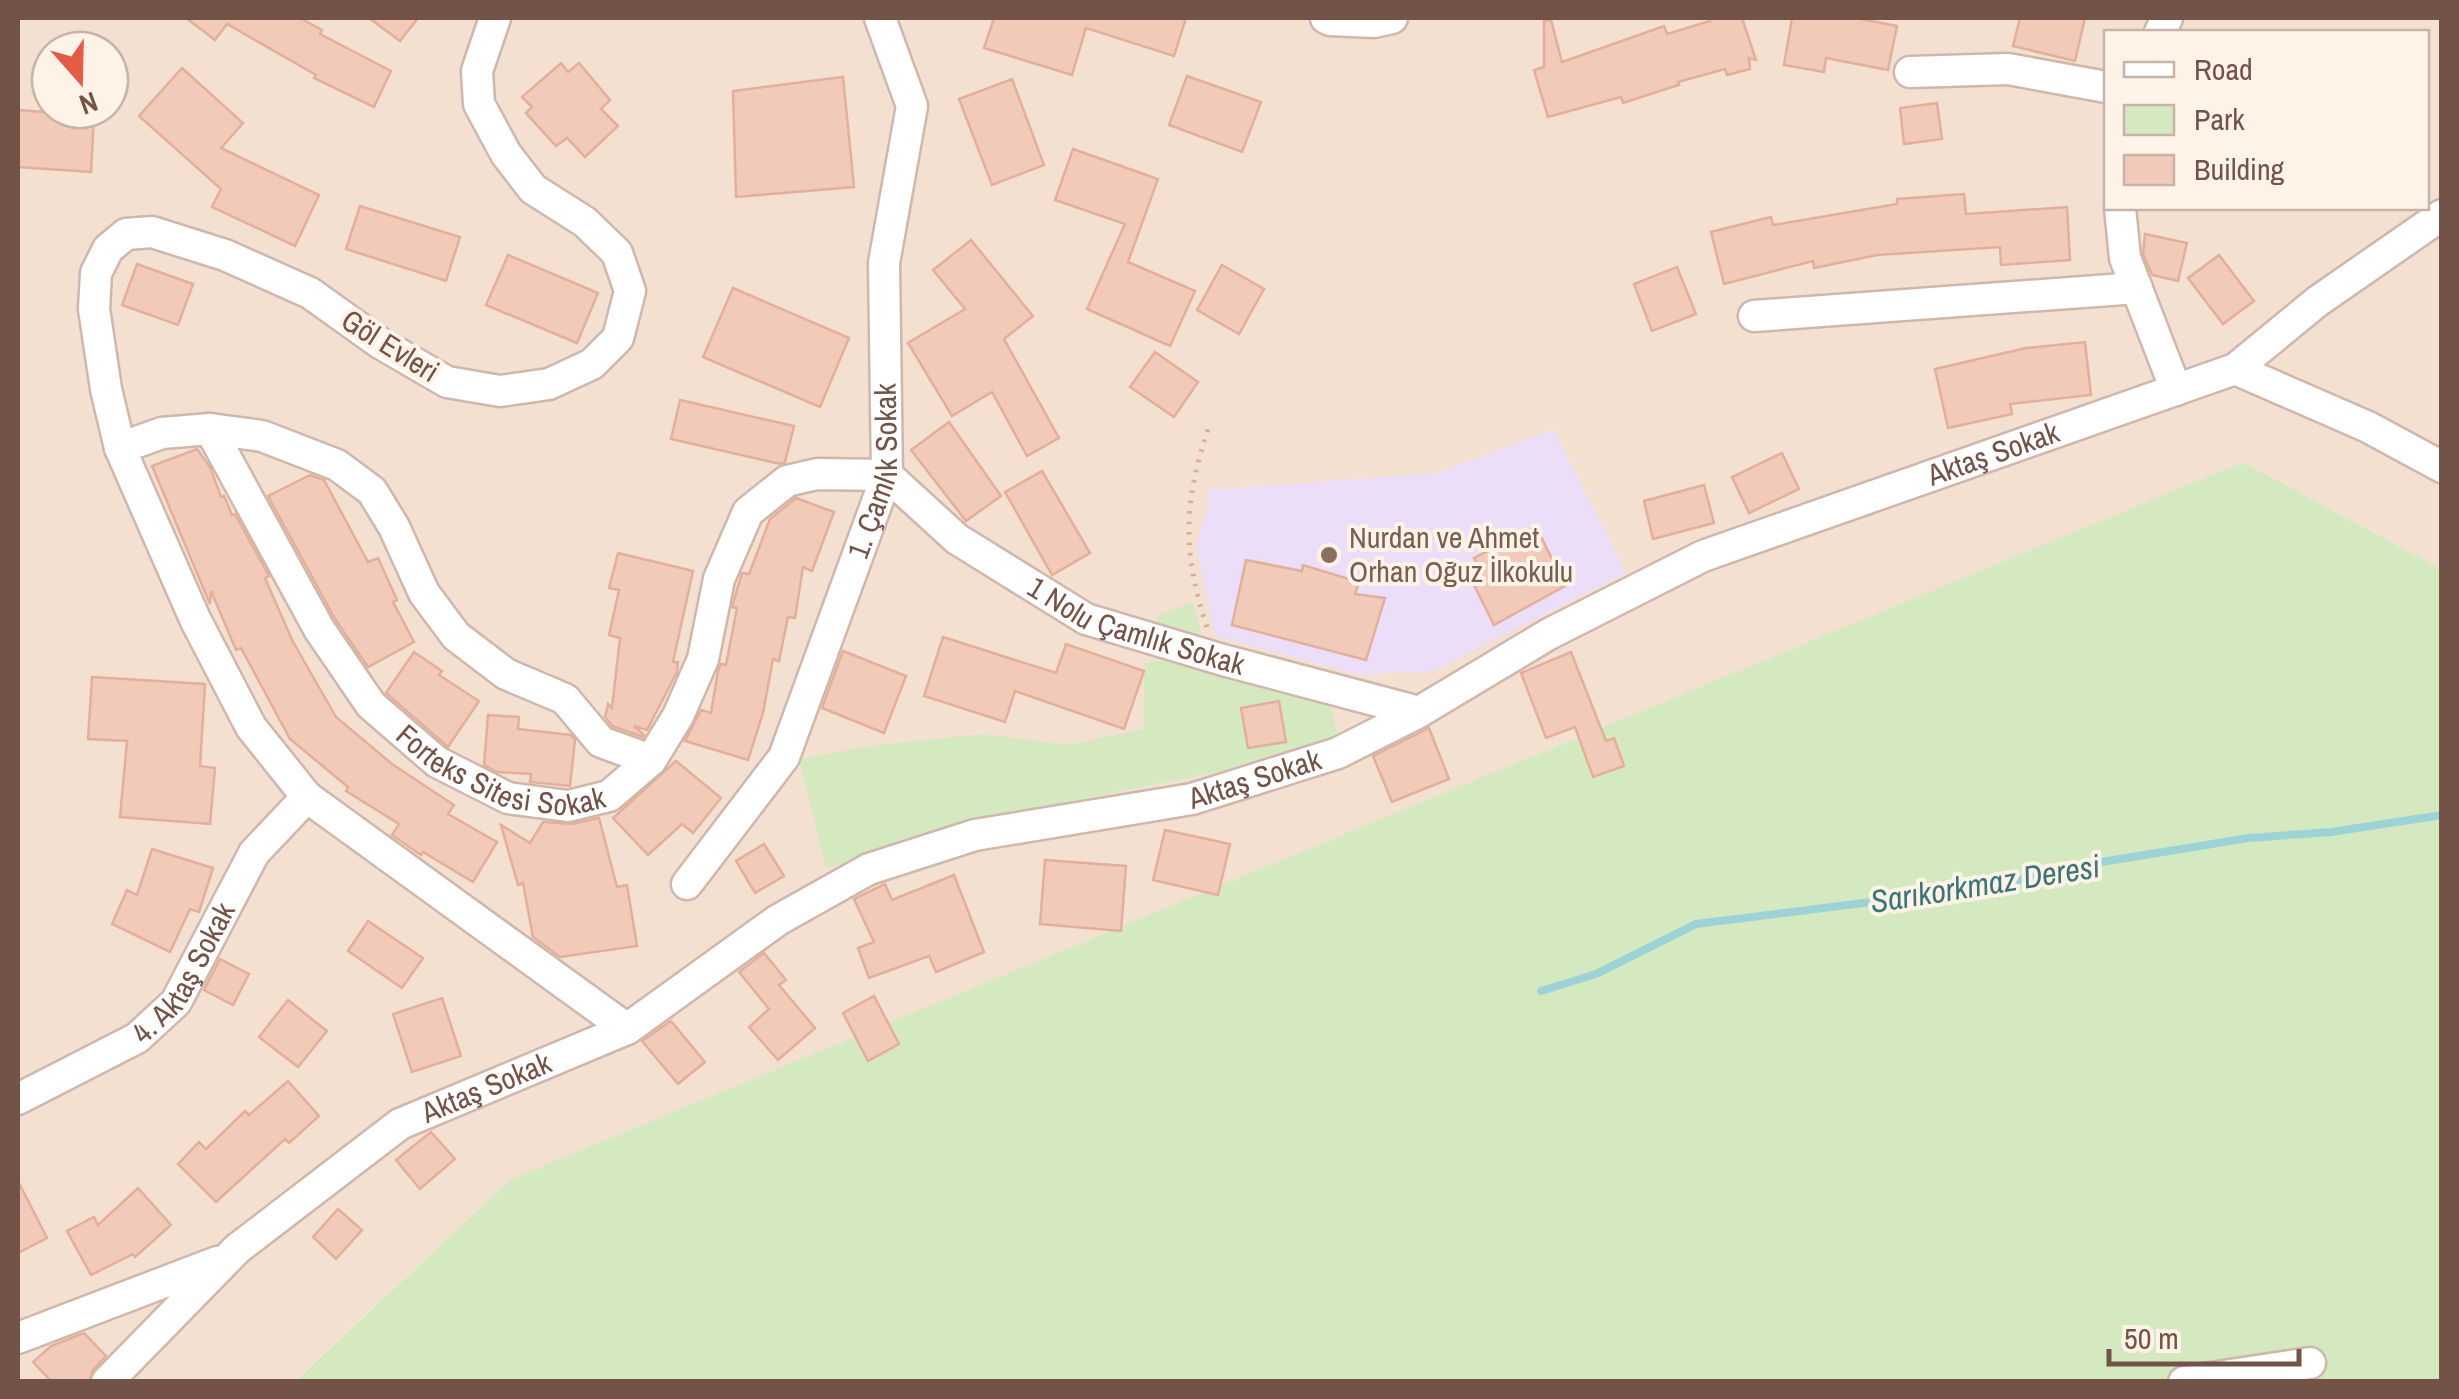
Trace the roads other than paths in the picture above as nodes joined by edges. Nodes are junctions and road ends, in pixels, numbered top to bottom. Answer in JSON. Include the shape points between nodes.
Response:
{"nodes":[{"id":1,"x":495,"y":18,"type":"edge"},
{"id":2,"x":880,"y":18,"type":"edge"},
{"id":3,"x":1326,"y":18,"type":"edge"},
{"id":4,"x":1392,"y":18,"type":"edge"},
{"id":5,"x":1910,"y":72,"type":"dead end"},
{"id":6,"x":2104,"y":93,"type":"edge"},
{"id":7,"x":2120,"y":210,"type":"edge"},
{"id":8,"x":2442,"y":215,"type":"edge"},
{"id":9,"x":2137,"y":288,"type":"junction"},
{"id":10,"x":1754,"y":316,"type":"dead end"},
{"id":11,"x":2235,"y":369,"type":"junction"},
{"id":12,"x":2176,"y":390,"type":"junction"},
{"id":13,"x":210,"y":430,"type":"junction"},
{"id":14,"x":120,"y":448,"type":"junction"},
{"id":15,"x":2442,"y":467,"type":"edge"},
{"id":16,"x":888,"y":476,"type":"junction"},
{"id":17,"x":1420,"y":712,"type":"junction"},
{"id":18,"x":651,"y":760,"type":"junction"},
{"id":19,"x":307,"y":797,"type":"junction"},
{"id":20,"x":687,"y":884,"type":"dead end"},
{"id":21,"x":627,"y":1029,"type":"junction"},
{"id":22,"x":18,"y":1099,"type":"edge"},
{"id":23,"x":230,"y":1258,"type":"junction"},
{"id":24,"x":18,"y":1338,"type":"edge"},
{"id":25,"x":2310,"y":1363,"type":"dead end"},
{"id":26,"x":106,"y":1382,"type":"edge"},
{"id":27,"x":2184,"y":1382,"type":"edge"}],
"edges":[{"from":1,"to":14,"type":"street","name":"Göl Evleri","via":[[477,71],[479,104],[534,189],[586,222],[616,253],[630,292],[618,338],[592,364],[548,384],[500,391],[447,382],[310,293],[226,255],[152,232],[126,234],[108,249],[96,273],[94,309]]},
{"from":2,"to":16,"type":"street","name":"1. Çamlık Sokak","via":[[912,106],[884,264]]},
{"from":3,"to":4,"type":"street"},
{"from":5,"to":6,"type":"street","via":[[2008,68]]},
{"from":7,"to":9,"type":"street","via":[[2125,258]]},
{"from":8,"to":11,"type":"street","name":"Aktaş Sokak","via":[[2318,301]]},
{"from":9,"to":10,"type":"street"},
{"from":9,"to":12,"type":"street"},
{"from":11,"to":12,"type":"street","name":"Aktaş Sokak"},
{"from":11,"to":15,"type":"street"},
{"from":12,"to":17,"type":"street","name":"Aktaş Sokak","via":[[1702,556],[1549,634]]},
{"from":13,"to":14,"type":"street","via":[[162,433]]},
{"from":13,"to":18,"type":"street","via":[[262,436],[337,465],[372,491],[424,593],[456,636],[506,674],[565,699],[600,742]]},
{"from":13,"to":18,"type":"street","name":"Forteks Sitesi Sokak","via":[[350,675],[371,705],[437,762],[508,798],[568,806],[608,796]]},
{"from":14,"to":19,"type":"street","via":[[250,727]]},
{"from":16,"to":17,"type":"street","name":"1 Nolu Çamlık Sokak","via":[[958,539],[1086,619]]},
{"from":16,"to":18,"type":"street","name":"Forteks Sitesi Sokak","via":[[818,474],[786,481],[748,512],[719,579],[703,659]]},
{"from":16,"to":20,"type":"street","name":"1. Çamlık Sokak","via":[[784,756]]},
{"from":17,"to":21,"type":"street","name":"Aktaş Sokak","via":[[1338,753],[1192,798],[975,836],[869,869],[799,906]]},
{"from":19,"to":21,"type":"street"},
{"from":19,"to":22,"type":"street","name":"4. Aktaş Sokak","via":[[254,853],[176,1002],[137,1038]]},
{"from":21,"to":23,"type":"street","name":"Aktaş Sokak","via":[[400,1124]]},
{"from":23,"to":24,"type":"street"},
{"from":23,"to":26,"type":"street","name":"Aktaş Sokak"},
{"from":25,"to":27,"type":"street"}]}
